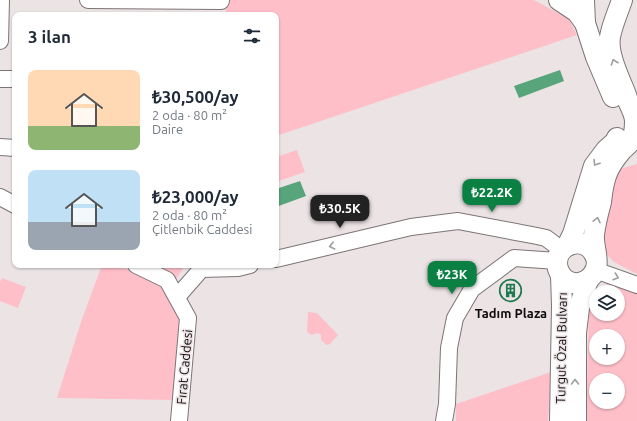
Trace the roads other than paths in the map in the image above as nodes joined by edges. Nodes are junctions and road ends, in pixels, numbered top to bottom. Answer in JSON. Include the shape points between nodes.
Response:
{"nodes":[{"id":1,"x":1,"y":0,"type":"edge"},
{"id":2,"x":88,"y":0,"type":"edge"},
{"id":3,"x":559,"y":0,"type":"edge"},
{"id":4,"x":584,"y":0,"type":"edge"},
{"id":5,"x":622,"y":0,"type":"edge"},
{"id":6,"x":221,"y":5,"type":"edge"},
{"id":7,"x":585,"y":23,"type":"junction"},
{"id":8,"x":0,"y":41,"type":"edge"},
{"id":9,"x":0,"y":79,"type":"edge"},
{"id":10,"x":12,"y":79,"type":"edge"},
{"id":11,"x":636,"y":120,"type":"edge"},
{"id":12,"x":0,"y":147,"type":"edge"},
{"id":13,"x":12,"y":148,"type":"edge"},
{"id":14,"x":637,"y":150,"type":"edge"},
{"id":15,"x":606,"y":176,"type":"junction"},
{"id":16,"x":0,"y":197,"type":"edge"},
{"id":17,"x":12,"y":203,"type":"edge"},
{"id":18,"x":279,"y":258,"type":"edge"},
{"id":19,"x":562,"y":258,"type":"junction"},
{"id":20,"x":142,"y":268,"type":"edge"},
{"id":21,"x":197,"y":268,"type":"edge"},
{"id":22,"x":593,"y":269,"type":"junction"},
{"id":23,"x":637,"y":286,"type":"edge"},
{"id":24,"x":177,"y":297,"type":"junction"},
{"id":25,"x":179,"y":421,"type":"edge"},
{"id":26,"x":444,"y":421,"type":"edge"},
{"id":27,"x":560,"y":421,"type":"edge"},
{"id":28,"x":576,"y":421,"type":"edge"}],
"edges":[{"from":1,"to":8,"type":"street"},
{"from":2,"to":6,"type":"street"},
{"from":3,"to":7,"type":"main road","via":[[576,12]]},
{"from":4,"to":7,"type":"main road","name":"Turgut Özal Bulvarı"},
{"from":11,"to":5,"type":"main road","name":"Turgut Özal Bulvarı","one_way":true,"via":[[611,52],[610,38]]},
{"from":7,"to":19,"type":"main road","name":"Turgut Özal Bulvarı","one_way":true,"via":[[622,126],[615,142],[594,166]]},
{"from":9,"to":10,"type":"street"},
{"from":11,"to":15,"type":"main road","name":"Turgut Özal Bulvarı","via":[[630,142],[615,159]]},
{"from":12,"to":13,"type":"street"},
{"from":14,"to":15,"type":"street","via":[[620,161]]},
{"from":22,"to":15,"type":"main road","name":"Turgut Özal Bulvarı","one_way":true,"via":[[594,234]]},
{"from":16,"to":17,"type":"street"},
{"from":19,"to":18,"type":"street","one_way":true,"via":[[546,238],[458,221],[411,227]]},
{"from":19,"to":22,"type":"main road","name":"Turgut Özal Bulvarı","via":[[570,282],[577,283]]},
{"from":19,"to":22,"type":"main road","via":[[580,243],[586,245],[591,249]]},
{"from":19,"to":26,"type":"street","via":[[514,258],[472,289],[455,318],[449,348]]},
{"from":19,"to":27,"type":"main road","name":"Turgut Özal Bulvarı"},
{"from":20,"to":24,"type":"street","name":"Fırat Caddesi","via":[[167,280]]},
{"from":21,"to":24,"type":"street","via":[[185,275]]},
{"from":22,"to":23,"type":"street","one_way":true},
{"from":28,"to":22,"type":"main road","name":"Turgut Özal Bulvarı","one_way":true,"via":[[576,333],[579,308]]},
{"from":24,"to":25,"type":"street","name":"Fırat Caddesi","via":[[188,318]]}]}
